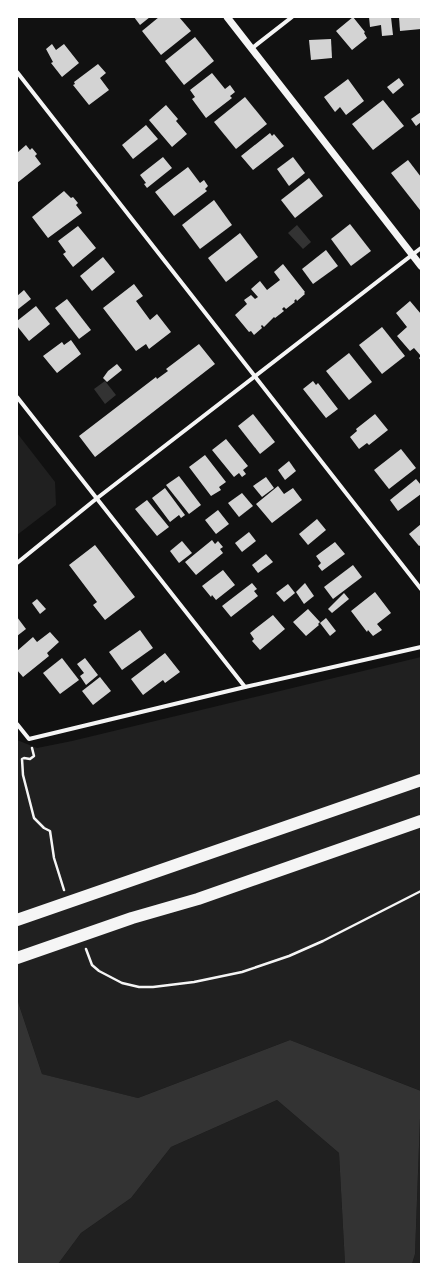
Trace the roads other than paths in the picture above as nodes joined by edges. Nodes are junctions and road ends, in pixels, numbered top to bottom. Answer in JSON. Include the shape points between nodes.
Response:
{"nodes":[{"id":1,"x":227,"y":17,"type":"edge"},
{"id":2,"x":292,"y":17,"type":"edge"},
{"id":3,"x":252,"y":49,"type":"junction"},
{"id":4,"x":17,"y":72,"type":"edge"},
{"id":5,"x":421,"y":248,"type":"edge"},
{"id":6,"x":412,"y":256,"type":"junction"},
{"id":7,"x":421,"y":266,"type":"edge"},
{"id":8,"x":255,"y":377,"type":"junction"},
{"id":9,"x":17,"y":397,"type":"edge"},
{"id":10,"x":96,"y":499,"type":"junction"},
{"id":11,"x":17,"y":563,"type":"edge"},
{"id":12,"x":421,"y":589,"type":"edge"},
{"id":13,"x":421,"y":647,"type":"edge"},
{"id":14,"x":245,"y":687,"type":"junction"},
{"id":15,"x":17,"y":724,"type":"edge"},
{"id":16,"x":421,"y":780,"type":"edge"},
{"id":17,"x":421,"y":821,"type":"edge"},
{"id":18,"x":17,"y":920,"type":"edge"},
{"id":19,"x":17,"y":958,"type":"edge"}],
"edges":[{"from":1,"to":3,"type":"street"},
{"from":2,"to":3,"type":"street"},
{"from":3,"to":6,"type":"street"},
{"from":4,"to":8,"type":"street"},
{"from":5,"to":6,"type":"street"},
{"from":6,"to":7,"type":"street"},
{"from":6,"to":8,"type":"street"},
{"from":8,"to":10,"type":"street"},
{"from":8,"to":12,"type":"street"},
{"from":9,"to":10,"type":"street"},
{"from":10,"to":11,"type":"street"},
{"from":10,"to":14,"type":"street"},
{"from":13,"to":14,"type":"street"},
{"from":14,"to":15,"type":"street","via":[[29,740]]},
{"from":16,"to":18,"type":"highway"},
{"from":17,"to":19,"type":"highway","via":[[198,899],[132,918]]}]}
